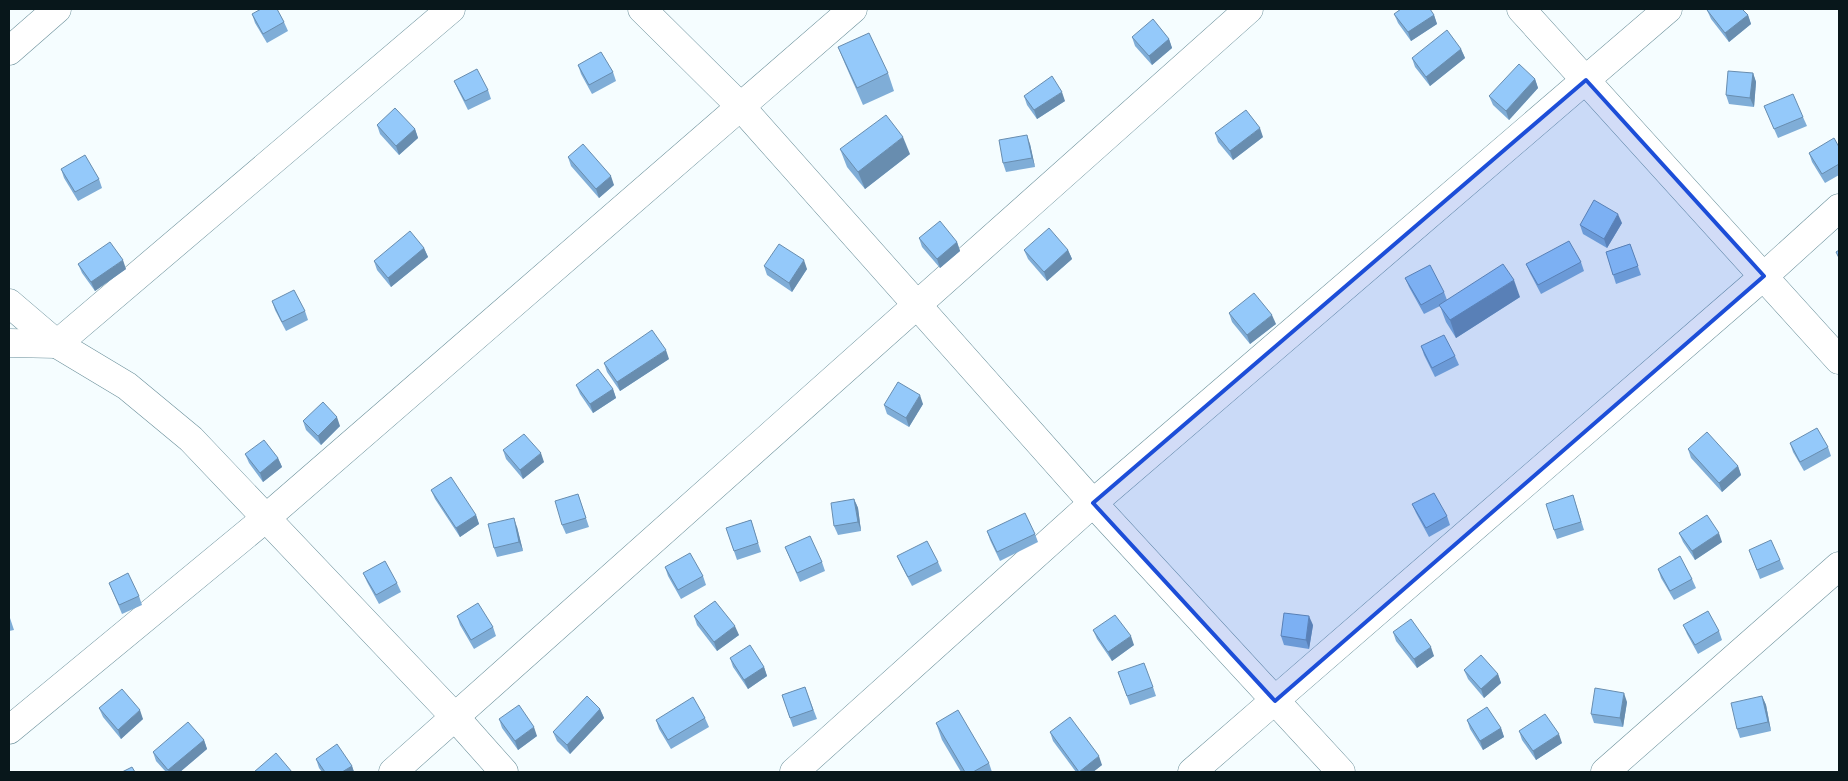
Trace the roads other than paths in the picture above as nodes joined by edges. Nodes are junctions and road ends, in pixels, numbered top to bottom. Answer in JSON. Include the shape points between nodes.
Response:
{"nodes":[{"id":1,"x":57,"y":9,"type":"edge"},
{"id":2,"x":451,"y":9,"type":"edge"},
{"id":3,"x":642,"y":9,"type":"edge"},
{"id":4,"x":853,"y":9,"type":"edge"},
{"id":5,"x":1249,"y":9,"type":"edge"},
{"id":6,"x":1521,"y":9,"type":"edge"},
{"id":7,"x":1668,"y":9,"type":"edge"},
{"id":8,"x":9,"y":51,"type":"edge"},
{"id":9,"x":1586,"y":80,"type":"junction"},
{"id":10,"x":742,"y":107,"type":"junction"},
{"id":11,"x":1839,"y":208,"type":"edge"},
{"id":12,"x":1764,"y":276,"type":"junction"},
{"id":13,"x":9,"y":303,"type":"edge"},
{"id":14,"x":917,"y":304,"type":"junction"},
{"id":15,"x":9,"y":343,"type":"edge"},
{"id":16,"x":57,"y":344,"type":"junction"},
{"id":17,"x":1839,"y":360,"type":"edge"},
{"id":18,"x":1094,"y":503,"type":"junction"},
{"id":19,"x":266,"y":518,"type":"junction"},
{"id":20,"x":1839,"y":566,"type":"edge"},
{"id":21,"x":1275,"y":701,"type":"junction"},
{"id":22,"x":455,"y":717,"type":"junction"},
{"id":23,"x":9,"y":730,"type":"edge"},
{"id":24,"x":393,"y":772,"type":"edge"},
{"id":25,"x":504,"y":772,"type":"edge"},
{"id":26,"x":794,"y":772,"type":"edge"},
{"id":27,"x":1192,"y":772,"type":"edge"},
{"id":28,"x":1340,"y":772,"type":"edge"},
{"id":29,"x":1605,"y":772,"type":"edge"}],
"edges":[{"from":1,"to":8,"type":"street"},
{"from":2,"to":16,"type":"street"},
{"from":3,"to":10,"type":"street"},
{"from":4,"to":10,"type":"street"},
{"from":5,"to":14,"type":"street"},
{"from":6,"to":9,"type":"street"},
{"from":7,"to":9,"type":"street"},
{"from":9,"to":12,"type":"street"},
{"from":9,"to":18,"type":"street"},
{"from":10,"to":14,"type":"street"},
{"from":10,"to":19,"type":"street"},
{"from":11,"to":12,"type":"street"},
{"from":12,"to":17,"type":"street"},
{"from":12,"to":21,"type":"street"},
{"from":13,"to":16,"type":"street"},
{"from":14,"to":18,"type":"street"},
{"from":14,"to":22,"type":"street"},
{"from":15,"to":16,"type":"street"},
{"from":16,"to":19,"type":"street","via":[[127,386],[191,439]]},
{"from":18,"to":21,"type":"street"},
{"from":18,"to":26,"type":"street"},
{"from":19,"to":22,"type":"street"},
{"from":19,"to":23,"type":"street"},
{"from":20,"to":29,"type":"street"},
{"from":21,"to":27,"type":"street"},
{"from":21,"to":28,"type":"street"},
{"from":22,"to":24,"type":"street"},
{"from":22,"to":25,"type":"street"}]}
